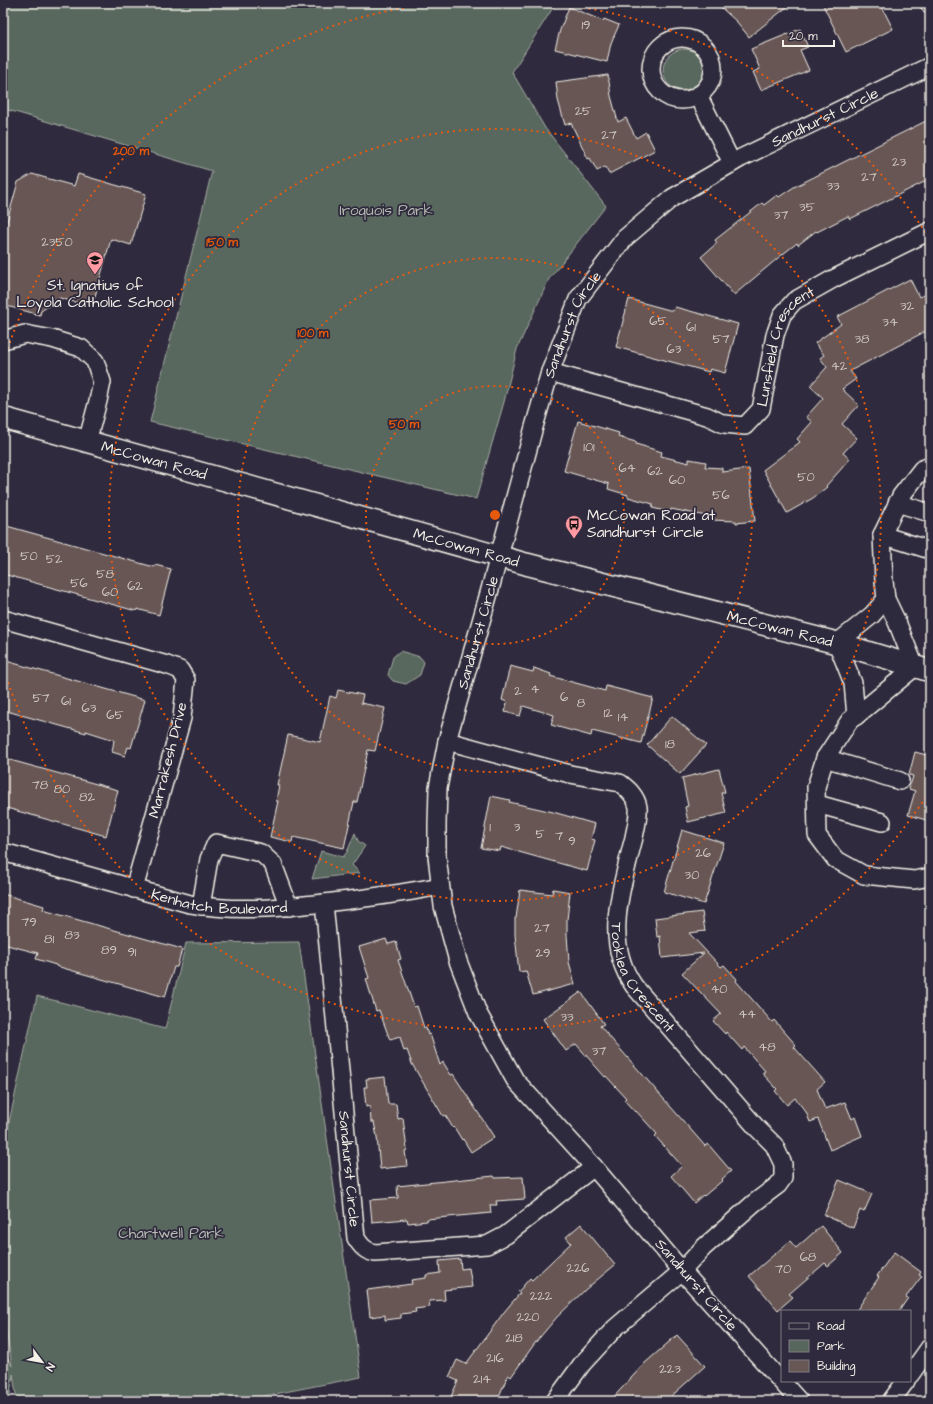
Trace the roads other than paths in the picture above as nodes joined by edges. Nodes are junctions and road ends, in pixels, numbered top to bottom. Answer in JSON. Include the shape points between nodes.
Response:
{"nodes":[{"id":1,"x":930,"y":66,"type":"edge"},
{"id":2,"x":698,"y":96,"type":"dead end"},
{"id":3,"x":732,"y":163,"type":"junction"},
{"id":4,"x":930,"y":231,"type":"edge"},
{"id":5,"x":3,"y":340,"type":"edge"},
{"id":6,"x":550,"y":372,"type":"junction"},
{"id":7,"x":3,"y":418,"type":"edge"},
{"id":8,"x":87,"y":442,"type":"junction"},
{"id":9,"x":930,"y":466,"type":"edge"},
{"id":10,"x":897,"y":503,"type":"junction"},
{"id":11,"x":930,"y":513,"type":"edge"},
{"id":12,"x":882,"y":535,"type":"junction"},
{"id":13,"x":930,"y":550,"type":"edge"},
{"id":14,"x":499,"y":556,"type":"junction"},
{"id":15,"x":886,"y":599,"type":"junction"},
{"id":16,"x":3,"y":619,"type":"edge"},
{"id":17,"x":837,"y":643,"type":"junction"},
{"id":18,"x":923,"y":669,"type":"edge"},
{"id":19,"x":856,"y":716,"type":"junction"},
{"id":20,"x":447,"y":741,"type":"junction"},
{"id":21,"x":825,"y":758,"type":"junction"},
{"id":22,"x":900,"y":781,"type":"dead end"},
{"id":23,"x":817,"y":804,"type":"junction"},
{"id":24,"x":882,"y":822,"type":"dead end"},
{"id":25,"x":3,"y":852,"type":"edge"},
{"id":26,"x":930,"y":877,"type":"edge"},
{"id":27,"x":440,"y":886,"type":"junction"},
{"id":28,"x":134,"y":889,"type":"junction"},
{"id":29,"x":324,"y":903,"type":"junction"},
{"id":30,"x":201,"y":906,"type":"junction"},
{"id":31,"x":289,"y":907,"type":"junction"},
{"id":32,"x":594,"y":1167,"type":"junction"},
{"id":33,"x":682,"y":1271,"type":"junction"},
{"id":34,"x":927,"y":1357,"type":"edge"},
{"id":35,"x":911,"y":1374,"type":"edge"},
{"id":36,"x":781,"y":1380,"type":"edge"},
{"id":37,"x":783,"y":1382,"type":"edge"},
{"id":38,"x":905,"y":1382,"type":"edge"},
{"id":39,"x":555,"y":1401,"type":"edge"},
{"id":40,"x":800,"y":1401,"type":"edge"},
{"id":41,"x":891,"y":1401,"type":"edge"}],
"edges":[{"from":1,"to":3,"type":"street","name":"Sandhurst Circle"},
{"from":2,"to":3,"type":"street"},
{"from":3,"to":6,"type":"street","name":"Sandhurst Circle","via":[[672,198],[625,238],[578,299]]},
{"from":4,"to":6,"type":"street","name":"Lunsfield Crescent","via":[[794,301],[782,315],[775,335],[761,409],[745,426],[724,424],[707,416]]},
{"from":5,"to":8,"type":"street","via":[[25,334],[52,339],[81,348],[95,361],[102,382]]},
{"from":6,"to":14,"type":"street","name":"Sandhurst Circle"},
{"from":7,"to":8,"type":"main road","name":"McCowan Road"},
{"from":8,"to":14,"type":"main road","name":"McCowan Road"},
{"from":9,"to":10,"type":"street","via":[[922,469]]},
{"from":10,"to":11,"type":"street"},
{"from":10,"to":12,"type":"street"},
{"from":12,"to":13,"type":"street"},
{"from":12,"to":15,"type":"street"},
{"from":14,"to":17,"type":"main road","name":"McCowan Road"},
{"from":14,"to":20,"type":"street","name":"Sandhurst Circle"},
{"from":15,"to":17,"type":"street","via":[[872,615]]},
{"from":15,"to":18,"type":"street"},
{"from":16,"to":28,"type":"street","name":"Marrakesh Drive","via":[[167,665],[180,670],[186,680],[182,718]]},
{"from":17,"to":18,"type":"main road","name":"McCowan Road"},
{"from":17,"to":19,"type":"street","via":[[853,683]]},
{"from":18,"to":19,"type":"street"},
{"from":19,"to":21,"type":"street","via":[[850,720]]},
{"from":20,"to":27,"type":"street","name":"Sandhurst Circle","via":[[436,824]]},
{"from":20,"to":33,"type":"street","name":"Tooklea Crescent","via":[[570,774],[620,783],[633,795],[638,807],[634,836],[618,902],[616,934],[626,975],[774,1145],[783,1164],[783,1178],[778,1185],[703,1248]]},
{"from":21,"to":22,"type":"street"},
{"from":21,"to":23,"type":"street","via":[[816,787]]},
{"from":23,"to":24,"type":"street"},
{"from":23,"to":26,"type":"street","via":[[816,835],[835,859],[864,875],[914,880]]},
{"from":25,"to":28,"type":"street","name":"Kenhatch Boulevard"},
{"from":27,"to":29,"type":"street","name":"Kenhatch Boulevard"},
{"from":27,"to":32,"type":"street","name":"Sandhurst Circle","via":[[458,961],[478,1014],[515,1080]]},
{"from":28,"to":30,"type":"street","name":"Kenhatch Boulevard"},
{"from":29,"to":31,"type":"street","name":"Kenhatch Boulevard"},
{"from":29,"to":32,"type":"street","name":"Sandhurst Circle","via":[[355,1230],[361,1247],[375,1253],[487,1245],[506,1235]]},
{"from":30,"to":31,"type":"street","name":"Kenhatch Boulevard"},
{"from":30,"to":31,"type":"street","via":[[209,859],[216,843],[261,852],[273,864]]},
{"from":32,"to":33,"type":"street","name":"Sandhurst Circle"},
{"from":33,"to":36,"type":"street","name":"Sandhurst Circle"},
{"from":33,"to":39,"type":"street","name":"Tooklea Crescent","via":[[615,1328],[582,1364]]},
{"from":34,"to":35,"type":"street"},
{"from":37,"to":40,"type":"street","name":"Sandhurst Circle"},
{"from":38,"to":41,"type":"street"}]}
